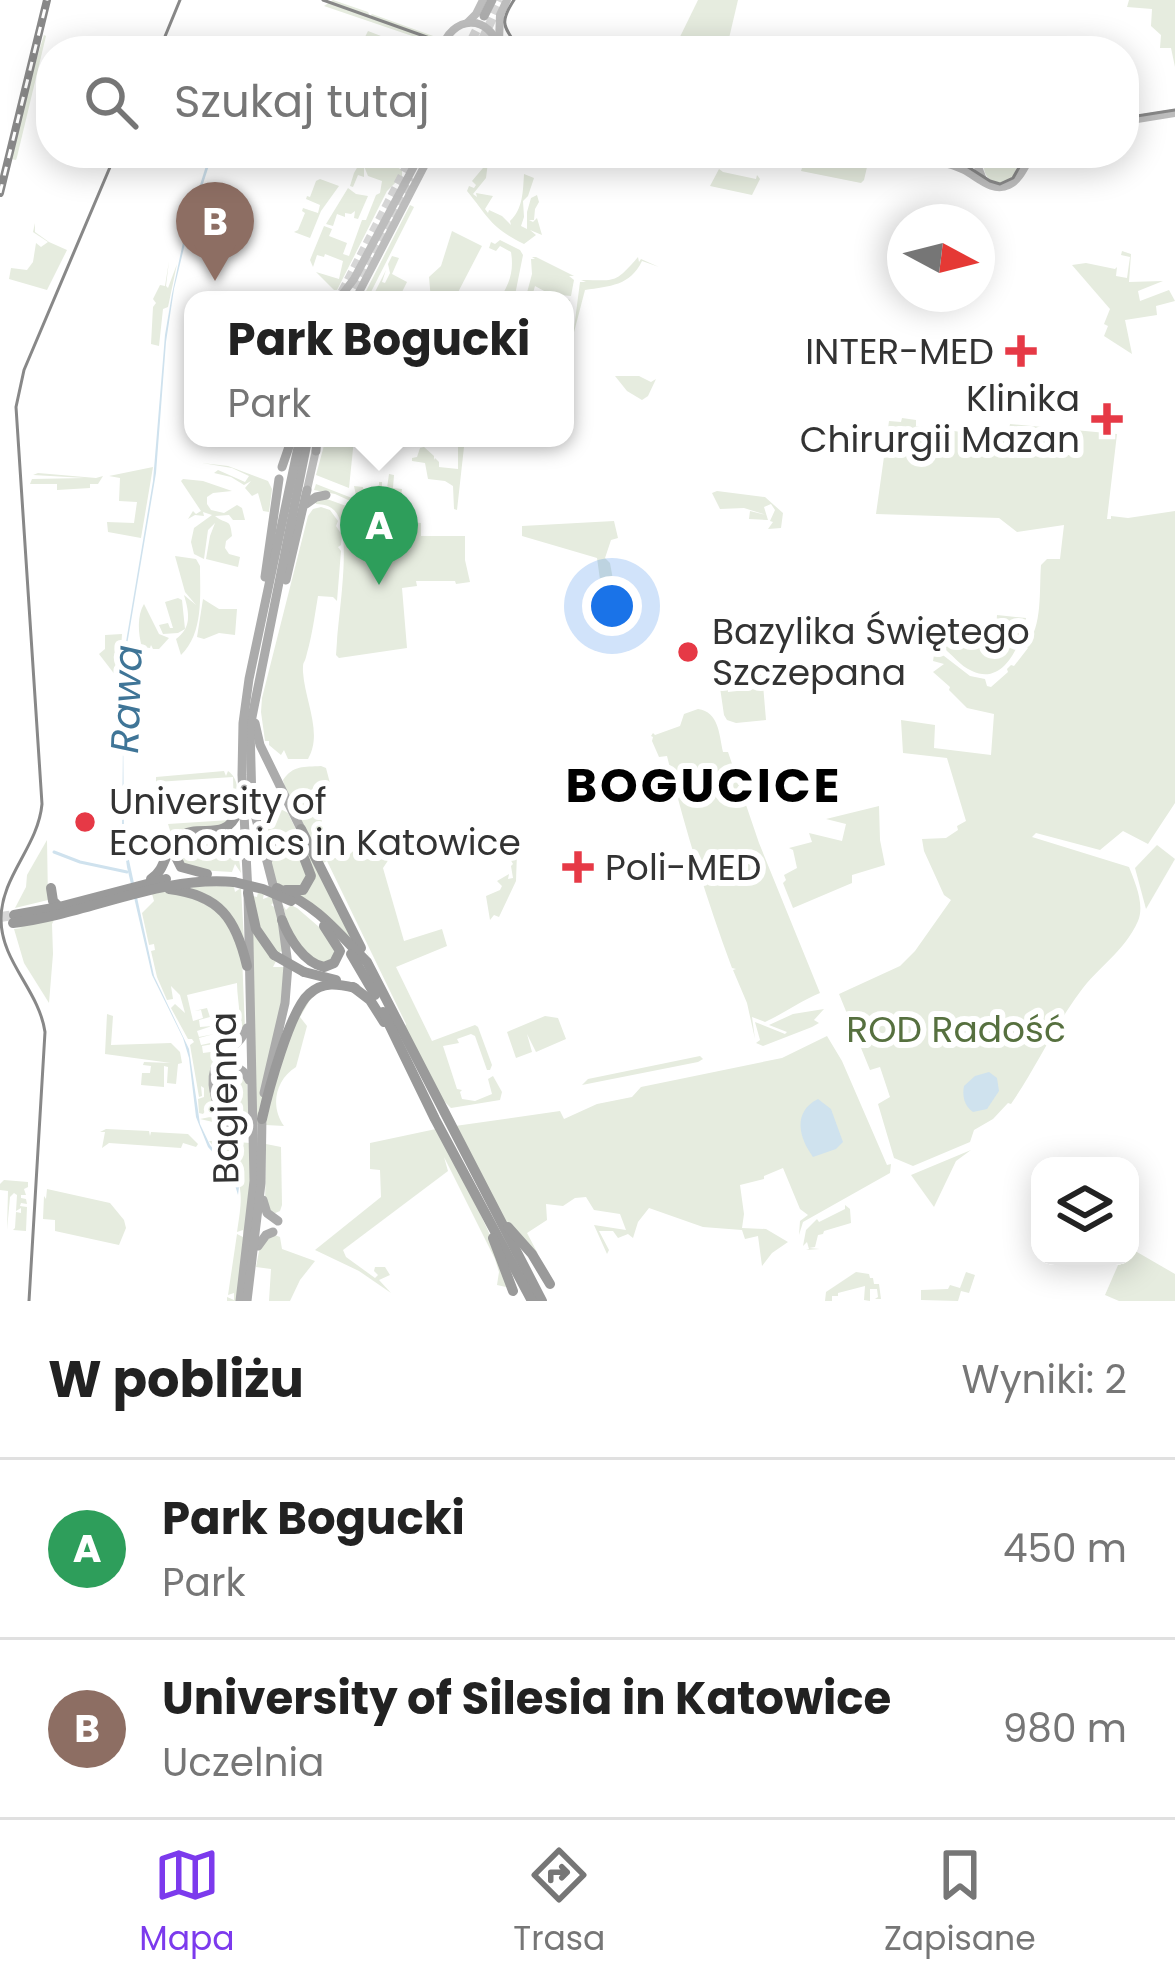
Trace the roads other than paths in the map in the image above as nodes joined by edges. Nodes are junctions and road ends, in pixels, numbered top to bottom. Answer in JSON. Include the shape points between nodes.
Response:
{"nodes":[{"id":1,"x":488,"y":0,"type":"edge"},
{"id":2,"x":507,"y":0,"type":"edge"},
{"id":3,"x":484,"y":16,"type":"tunnel mouth"},
{"id":4,"x":467,"y":22,"type":"junction"},
{"id":5,"x":447,"y":36,"type":"edge"},
{"id":6,"x":493,"y":36,"type":"edge"},
{"id":7,"x":501,"y":36,"type":"edge"},
{"id":8,"x":1175,"y":113,"type":"edge"},
{"id":9,"x":1139,"y":118,"type":"edge"},
{"id":10,"x":413,"y":168,"type":"edge"},
{"id":11,"x":422,"y":168,"type":"edge"},
{"id":12,"x":957,"y":168,"type":"edge"},
{"id":13,"x":978,"y":168,"type":"edge"},
{"id":14,"x":1023,"y":168,"type":"edge"},
{"id":15,"x":984,"y":182,"type":"junction"},
{"id":16,"x":345,"y":291,"type":"edge"},
{"id":17,"x":360,"y":291,"type":"edge"},
{"id":18,"x":292,"y":447,"type":"edge"},
{"id":19,"x":295,"y":447,"type":"edge"},
{"id":20,"x":296,"y":447,"type":"edge"},
{"id":21,"x":317,"y":447,"type":"edge"},
{"id":22,"x":316,"y":451,"type":"joint"},
{"id":23,"x":307,"y":490,"type":"joint"},
{"id":24,"x":326,"y":495,"type":"dead end"},
{"id":25,"x":303,"y":509,"type":"junction"},
{"id":26,"x":260,"y":630,"type":"junction"},
{"id":27,"x":266,"y":648,"type":"junction"},
{"id":28,"x":255,"y":702,"type":"junction"},
{"id":29,"x":243,"y":723,"type":"junction"},
{"id":30,"x":238,"y":811,"type":"junction"},
{"id":31,"x":301,"y":829,"type":"junction"},
{"id":32,"x":291,"y":841,"type":"junction"},
{"id":33,"x":240,"y":845,"type":"junction"},
{"id":34,"x":207,"y":874,"type":"junction"},
{"id":35,"x":234,"y":879,"type":"junction"},
{"id":36,"x":149,"y":885,"type":"junction"},
{"id":37,"x":51,"y":888,"type":"dead end"},
{"id":38,"x":282,"y":890,"type":"junction"},
{"id":39,"x":248,"y":893,"type":"junction"},
{"id":40,"x":58,"y":917,"type":"junction"},
{"id":41,"x":13,"y":919,"type":"tunnel mouth"},
{"id":42,"x":282,"y":920,"type":"junction"},
{"id":43,"x":324,"y":926,"type":"junction"},
{"id":44,"x":247,"y":943,"type":"junction"},
{"id":45,"x":367,"y":962,"type":"junction"},
{"id":46,"x":248,"y":966,"type":"junction"},
{"id":47,"x":355,"y":988,"type":"junction"},
{"id":48,"x":249,"y":1011,"type":"junction"},
{"id":49,"x":397,"y":1042,"type":"junction"},
{"id":50,"x":252,"y":1090,"type":"junction"},
{"id":51,"x":262,"y":1119,"type":"junction"},
{"id":52,"x":261,"y":1183,"type":"junction"},
{"id":53,"x":489,"y":1212,"type":"junction"},
{"id":54,"x":253,"y":1257,"type":"junction"},
{"id":55,"x":550,"y":1283,"type":"dead end"},
{"id":56,"x":513,"y":1291,"type":"dead end"},
{"id":57,"x":244,"y":1301,"type":"edge"},
{"id":58,"x":532,"y":1301,"type":"edge"},
{"id":59,"x":542,"y":1301,"type":"edge"}],
"edges":[{"from":1,"to":3,"type":"main road"},
{"from":1,"to":4,"type":"main road"},
{"from":2,"to":7,"type":"main road"},
{"from":4,"to":5,"type":"main road"},
{"from":4,"to":6,"type":"main road"},
{"from":8,"to":9,"type":"main road"},
{"from":10,"to":16,"type":"main road"},
{"from":11,"to":17,"type":"main road"},
{"from":12,"to":15,"type":"main road"},
{"from":13,"to":15,"type":"main road"},
{"from":14,"to":15,"type":"main road","via":[[1007,186]]},
{"from":18,"to":26,"type":"main road","via":[[277,475]]},
{"from":19,"to":26,"type":"main road"},
{"from":20,"to":27,"type":"main road"},
{"from":21,"to":22,"type":"main road"},
{"from":22,"to":23,"type":"main road"},
{"from":23,"to":25,"type":"main road"},
{"from":24,"to":25,"type":"main road"},
{"from":25,"to":27,"type":"main road"},
{"from":26,"to":29,"type":"main road"},
{"from":27,"to":28,"type":"main road","name":"Bagienna"},
{"from":28,"to":31,"type":"main road","via":[[260,746]]},
{"from":28,"to":38,"type":"main road","name":"Bagienna","via":[[250,787]]},
{"from":29,"to":30,"type":"main road"},
{"from":29,"to":39,"type":"main road","name":"Bagienna"},
{"from":30,"to":33,"type":"main road"},
{"from":30,"to":36,"type":"highway","via":[[225,829],[179,837]]},
{"from":31,"to":32,"type":"main road"},
{"from":31,"to":45,"type":"highway"},
{"from":32,"to":38,"type":"main road","via":[[270,848]]},
{"from":32,"to":38,"type":"highway","via":[[311,876],[303,890]]},
{"from":33,"to":34,"type":"highway","via":[[223,835],[182,841],[178,864]]},
{"from":33,"to":44,"type":"main road"},
{"from":34,"to":35,"type":"highway"},
{"from":34,"to":36,"type":"highway"},
{"from":35,"to":36,"type":"highway"},
{"from":35,"to":38,"type":"highway","bridge":true},
{"from":35,"to":38,"type":"highway","bridge":true},
{"from":36,"to":40,"type":"highway"},
{"from":36,"to":46,"type":"highway","via":[[202,897],[224,912]]},
{"from":37,"to":40,"type":"highway"},
{"from":38,"to":42,"type":"main road","name":"Bagienna"},
{"from":38,"to":43,"type":"highway"},
{"from":38,"to":45,"type":"highway","via":[[326,918]]},
{"from":39,"to":44,"type":"main road","name":"Bagienna"},
{"from":39,"to":47,"type":"highway","bridge":true,"via":[[256,928],[274,955]]},
{"from":40,"to":41,"type":"highway"},
{"from":42,"to":43,"type":"highway","via":[[307,958],[324,968],[340,950]]},
{"from":42,"to":51,"type":"main road","name":"Bagienna","via":[[287,986]]},
{"from":43,"to":49,"type":"highway","via":[[360,968]]},
{"from":44,"to":46,"type":"main road","name":"Bagienna"},
{"from":45,"to":53,"type":"highway"},
{"from":46,"to":48,"type":"main road","name":"Bagienna"},
{"from":47,"to":49,"type":"highway"},
{"from":47,"to":51,"type":"highway","via":[[327,985],[299,1006]]},
{"from":48,"to":50,"type":"main road","name":"Bagienna"},
{"from":48,"to":50,"type":"main road","via":[[243,1039],[215,1069],[224,1133],[217,1077],[240,1069]]},
{"from":49,"to":53,"type":"highway"},
{"from":50,"to":57,"type":"main road","name":"Bagienna"},
{"from":51,"to":52,"type":"main road","name":"Bagienna"},
{"from":52,"to":54,"type":"main road","name":"Bagienna"},
{"from":52,"to":54,"type":"main road","via":[[264,1210],[277,1220]]},
{"from":53,"to":55,"type":"highway"},
{"from":53,"to":56,"type":"highway"},
{"from":53,"to":58,"type":"highway"},
{"from":53,"to":59,"type":"highway"},
{"from":54,"to":57,"type":"main road","name":"Bagienna"}]}
